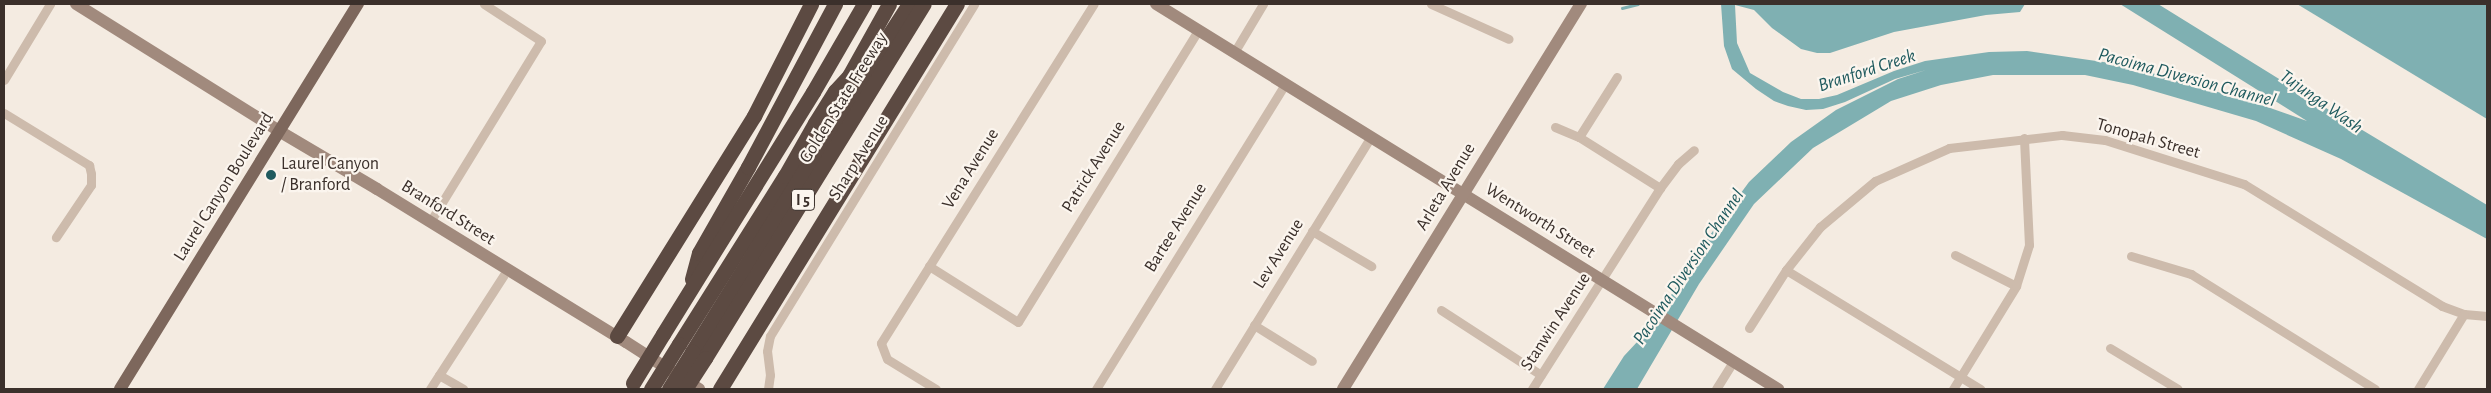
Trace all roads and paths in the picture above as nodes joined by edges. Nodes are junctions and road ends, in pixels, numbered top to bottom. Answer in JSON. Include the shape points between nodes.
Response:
{"nodes":[{"id":1,"x":50,"y":4,"type":"edge"},
{"id":2,"x":76,"y":4,"type":"edge"},
{"id":3,"x":358,"y":4,"type":"edge"},
{"id":4,"x":484,"y":4,"type":"edge"},
{"id":5,"x":811,"y":4,"type":"edge"},
{"id":6,"x":835,"y":4,"type":"edge"},
{"id":7,"x":864,"y":4,"type":"edge"},
{"id":8,"x":883,"y":4,"type":"edge"},
{"id":9,"x":889,"y":4,"type":"edge"},
{"id":10,"x":924,"y":4,"type":"edge"},
{"id":11,"x":957,"y":4,"type":"edge"},
{"id":12,"x":974,"y":4,"type":"edge"},
{"id":13,"x":1094,"y":4,"type":"edge"},
{"id":14,"x":1156,"y":4,"type":"edge"},
{"id":15,"x":1263,"y":4,"type":"edge"},
{"id":16,"x":1431,"y":4,"type":"edge"},
{"id":17,"x":1581,"y":4,"type":"edge"},
{"id":18,"x":906,"y":7,"type":"edge"},
{"id":19,"x":1198,"y":30,"type":"junction"},
{"id":20,"x":1509,"y":39,"type":"dead end"},
{"id":21,"x":1234,"y":51,"type":"junction"},
{"id":22,"x":1617,"y":77,"type":"dead end"},
{"id":23,"x":4,"y":80,"type":"edge"},
{"id":24,"x":1285,"y":84,"type":"junction"},
{"id":25,"x":835,"y":91,"type":"junction"},
{"id":26,"x":4,"y":113,"type":"edge"},
{"id":27,"x":1555,"y":127,"type":"dead end"},
{"id":28,"x":279,"y":131,"type":"junction"},
{"id":29,"x":1371,"y":136,"type":"junction"},
{"id":30,"x":1578,"y":137,"type":"junction"},
{"id":31,"x":2024,"y":138,"type":"junction"},
{"id":32,"x":1694,"y":150,"type":"dead end"},
{"id":33,"x":1660,"y":188,"type":"junction"},
{"id":34,"x":1463,"y":194,"type":"junction"},
{"id":35,"x":430,"y":222,"type":"junction"},
{"id":36,"x":1312,"y":231,"type":"junction"},
{"id":37,"x":56,"y":237,"type":"dead end"},
{"id":38,"x":1955,"y":254,"type":"dead end"},
{"id":39,"x":2131,"y":256,"type":"dead end"},
{"id":40,"x":929,"y":266,"type":"junction"},
{"id":41,"x":1371,"y":266,"type":"dead end"},
{"id":42,"x":506,"y":270,"type":"junction"},
{"id":43,"x":1786,"y":270,"type":"junction"},
{"id":44,"x":1602,"y":280,"type":"junction"},
{"id":45,"x":2016,"y":286,"type":"junction"},
{"id":46,"x":688,"y":293,"type":"junction"},
{"id":47,"x":1440,"y":310,"type":"dead end"},
{"id":48,"x":2464,"y":314,"type":"junction"},
{"id":49,"x":2487,"y":316,"type":"edge"},
{"id":50,"x":1254,"y":325,"type":"junction"},
{"id":51,"x":1749,"y":328,"type":"dead end"},
{"id":52,"x":617,"y":336,"type":"junction"},
{"id":53,"x":2110,"y":348,"type":"dead end"},
{"id":54,"x":692,"y":351,"type":"junction"},
{"id":55,"x":1312,"y":361,"type":"dead end"},
{"id":56,"x":1733,"y":362,"type":"junction"},
{"id":57,"x":439,"y":375,"type":"junction"},
{"id":58,"x":1541,"y":375,"type":"junction"},
{"id":59,"x":1960,"y":377,"type":"junction"},
{"id":60,"x":631,"y":386,"type":"edge"},
{"id":61,"x":120,"y":389,"type":"edge"},
{"id":62,"x":430,"y":389,"type":"edge"},
{"id":63,"x":463,"y":389,"type":"edge"},
{"id":64,"x":651,"y":389,"type":"edge"},
{"id":65,"x":668,"y":389,"type":"edge"},
{"id":66,"x":685,"y":389,"type":"edge"},
{"id":67,"x":699,"y":389,"type":"edge"},
{"id":68,"x":720,"y":389,"type":"edge"},
{"id":69,"x":768,"y":389,"type":"edge"},
{"id":70,"x":936,"y":389,"type":"edge"},
{"id":71,"x":1096,"y":389,"type":"edge"},
{"id":72,"x":1215,"y":389,"type":"edge"},
{"id":73,"x":1343,"y":389,"type":"edge"},
{"id":74,"x":1532,"y":389,"type":"edge"},
{"id":75,"x":1716,"y":389,"type":"edge"},
{"id":76,"x":1778,"y":389,"type":"edge"},
{"id":77,"x":1953,"y":389,"type":"edge"},
{"id":78,"x":1980,"y":389,"type":"edge"},
{"id":79,"x":2178,"y":389,"type":"edge"},
{"id":80,"x":2375,"y":389,"type":"edge"},
{"id":81,"x":2418,"y":389,"type":"edge"}],
"edges":[{"from":1,"to":23,"type":"street"},
{"from":2,"to":28,"type":"main road","name":"Branford Street"},
{"from":3,"to":28,"type":"main road","name":"Laurel Canyon Boulevard"},
{"from":4,"to":35,"type":"street","via":[[541,41]]},
{"from":5,"to":52,"type":"highway","via":[[754,116]]},
{"from":6,"to":46,"type":"highway","via":[[699,252]]},
{"from":7,"to":46,"type":"highway","name":"Golden State Freeway"},
{"from":8,"to":25,"type":"highway"},
{"from":9,"to":25,"type":"highway","via":[[849,76]]},
{"from":10,"to":54,"type":"highway","name":"Golden State Freeway","number":"I 5"},
{"from":11,"to":68,"type":"highway"},
{"from":12,"to":69,"type":"street","name":"Sharp Avenue","via":[[770,336]]},
{"from":13,"to":40,"type":"street","name":"Vena Avenue"},
{"from":14,"to":19,"type":"main road","name":"Wentworth Street"},
{"from":15,"to":21,"type":"street"},
{"from":16,"to":20,"type":"street"},
{"from":17,"to":34,"type":"main road","name":"Arleta Avenue"},
{"from":18,"to":54,"type":"highway"},
{"from":19,"to":21,"type":"main road","name":"Wentworth Street"},
{"from":19,"to":40,"type":"street","name":"Patrick Avenue","via":[[1018,322]]},
{"from":21,"to":24,"type":"main road","name":"Wentworth Street"},
{"from":22,"to":30,"type":"street"},
{"from":24,"to":29,"type":"main road","name":"Wentworth Street"},
{"from":24,"to":71,"type":"street","name":"Bartee Avenue"},
{"from":25,"to":54,"type":"highway","via":[[785,176]]},
{"from":26,"to":37,"type":"street","via":[[89,165],[90,185]]},
{"from":27,"to":30,"type":"street"},
{"from":28,"to":35,"type":"main road","name":"Branford Street"},
{"from":28,"to":61,"type":"main road","name":"Laurel Canyon Boulevard"},
{"from":29,"to":34,"type":"main road","name":"Wentworth Street"},
{"from":29,"to":36,"type":"street","name":"Lev Avenue"},
{"from":30,"to":33,"type":"street"},
{"from":31,"to":43,"type":"street","name":"Tonopah Street","via":[[1949,148],[1875,181],[1820,227]]},
{"from":31,"to":45,"type":"street","via":[[2029,245]]},
{"from":31,"to":48,"type":"street","name":"Tonopah Street","via":[[2062,135],[2105,140],[2244,184],[2442,306]]},
{"from":32,"to":33,"type":"street","name":"Stanwin Avenue","via":[[1678,164]]},
{"from":33,"to":44,"type":"street","name":"Stanwin Avenue"},
{"from":34,"to":44,"type":"main road","name":"Wentworth Street"},
{"from":34,"to":73,"type":"main road","name":"Arleta Avenue"},
{"from":35,"to":42,"type":"main road","name":"Branford Street"},
{"from":36,"to":41,"type":"street"},
{"from":36,"to":50,"type":"street","name":"Lev Avenue"},
{"from":38,"to":45,"type":"street"},
{"from":39,"to":80,"type":"street","via":[[2191,274]]},
{"from":40,"to":70,"type":"street","name":"Vena Avenue","via":[[881,343],[887,358]]},
{"from":42,"to":52,"type":"main road","name":"Branford Street"},
{"from":42,"to":57,"type":"street"},
{"from":43,"to":51,"type":"street","name":"Tonopah Street"},
{"from":43,"to":59,"type":"street"},
{"from":44,"to":56,"type":"main road","name":"Wentworth Street"},
{"from":44,"to":58,"type":"street","name":"Stanwin Avenue"},
{"from":45,"to":59,"type":"street"},
{"from":46,"to":60,"type":"highway","name":"Golden State Freeway","bridge":true},
{"from":47,"to":58,"type":"street"},
{"from":48,"to":49,"type":"street","name":"Tonopah Street"},
{"from":48,"to":81,"type":"street"},
{"from":50,"to":55,"type":"street"},
{"from":50,"to":72,"type":"street","name":"Lev Avenue"},
{"from":52,"to":67,"type":"main road","name":"Branford Street"},
{"from":53,"to":79,"type":"street"},
{"from":54,"to":64,"type":"highway","bridge":true},
{"from":54,"to":65,"type":"highway","bridge":true},
{"from":54,"to":66,"type":"highway","name":"Golden State Freeway","number":"I 5","bridge":true},
{"from":56,"to":75,"type":"street"},
{"from":56,"to":76,"type":"main road","name":"Wentworth Street"},
{"from":57,"to":62,"type":"street"},
{"from":57,"to":63,"type":"street"},
{"from":58,"to":74,"type":"street","name":"Stanwin Avenue"},
{"from":59,"to":77,"type":"street"},
{"from":59,"to":78,"type":"street"}]}
